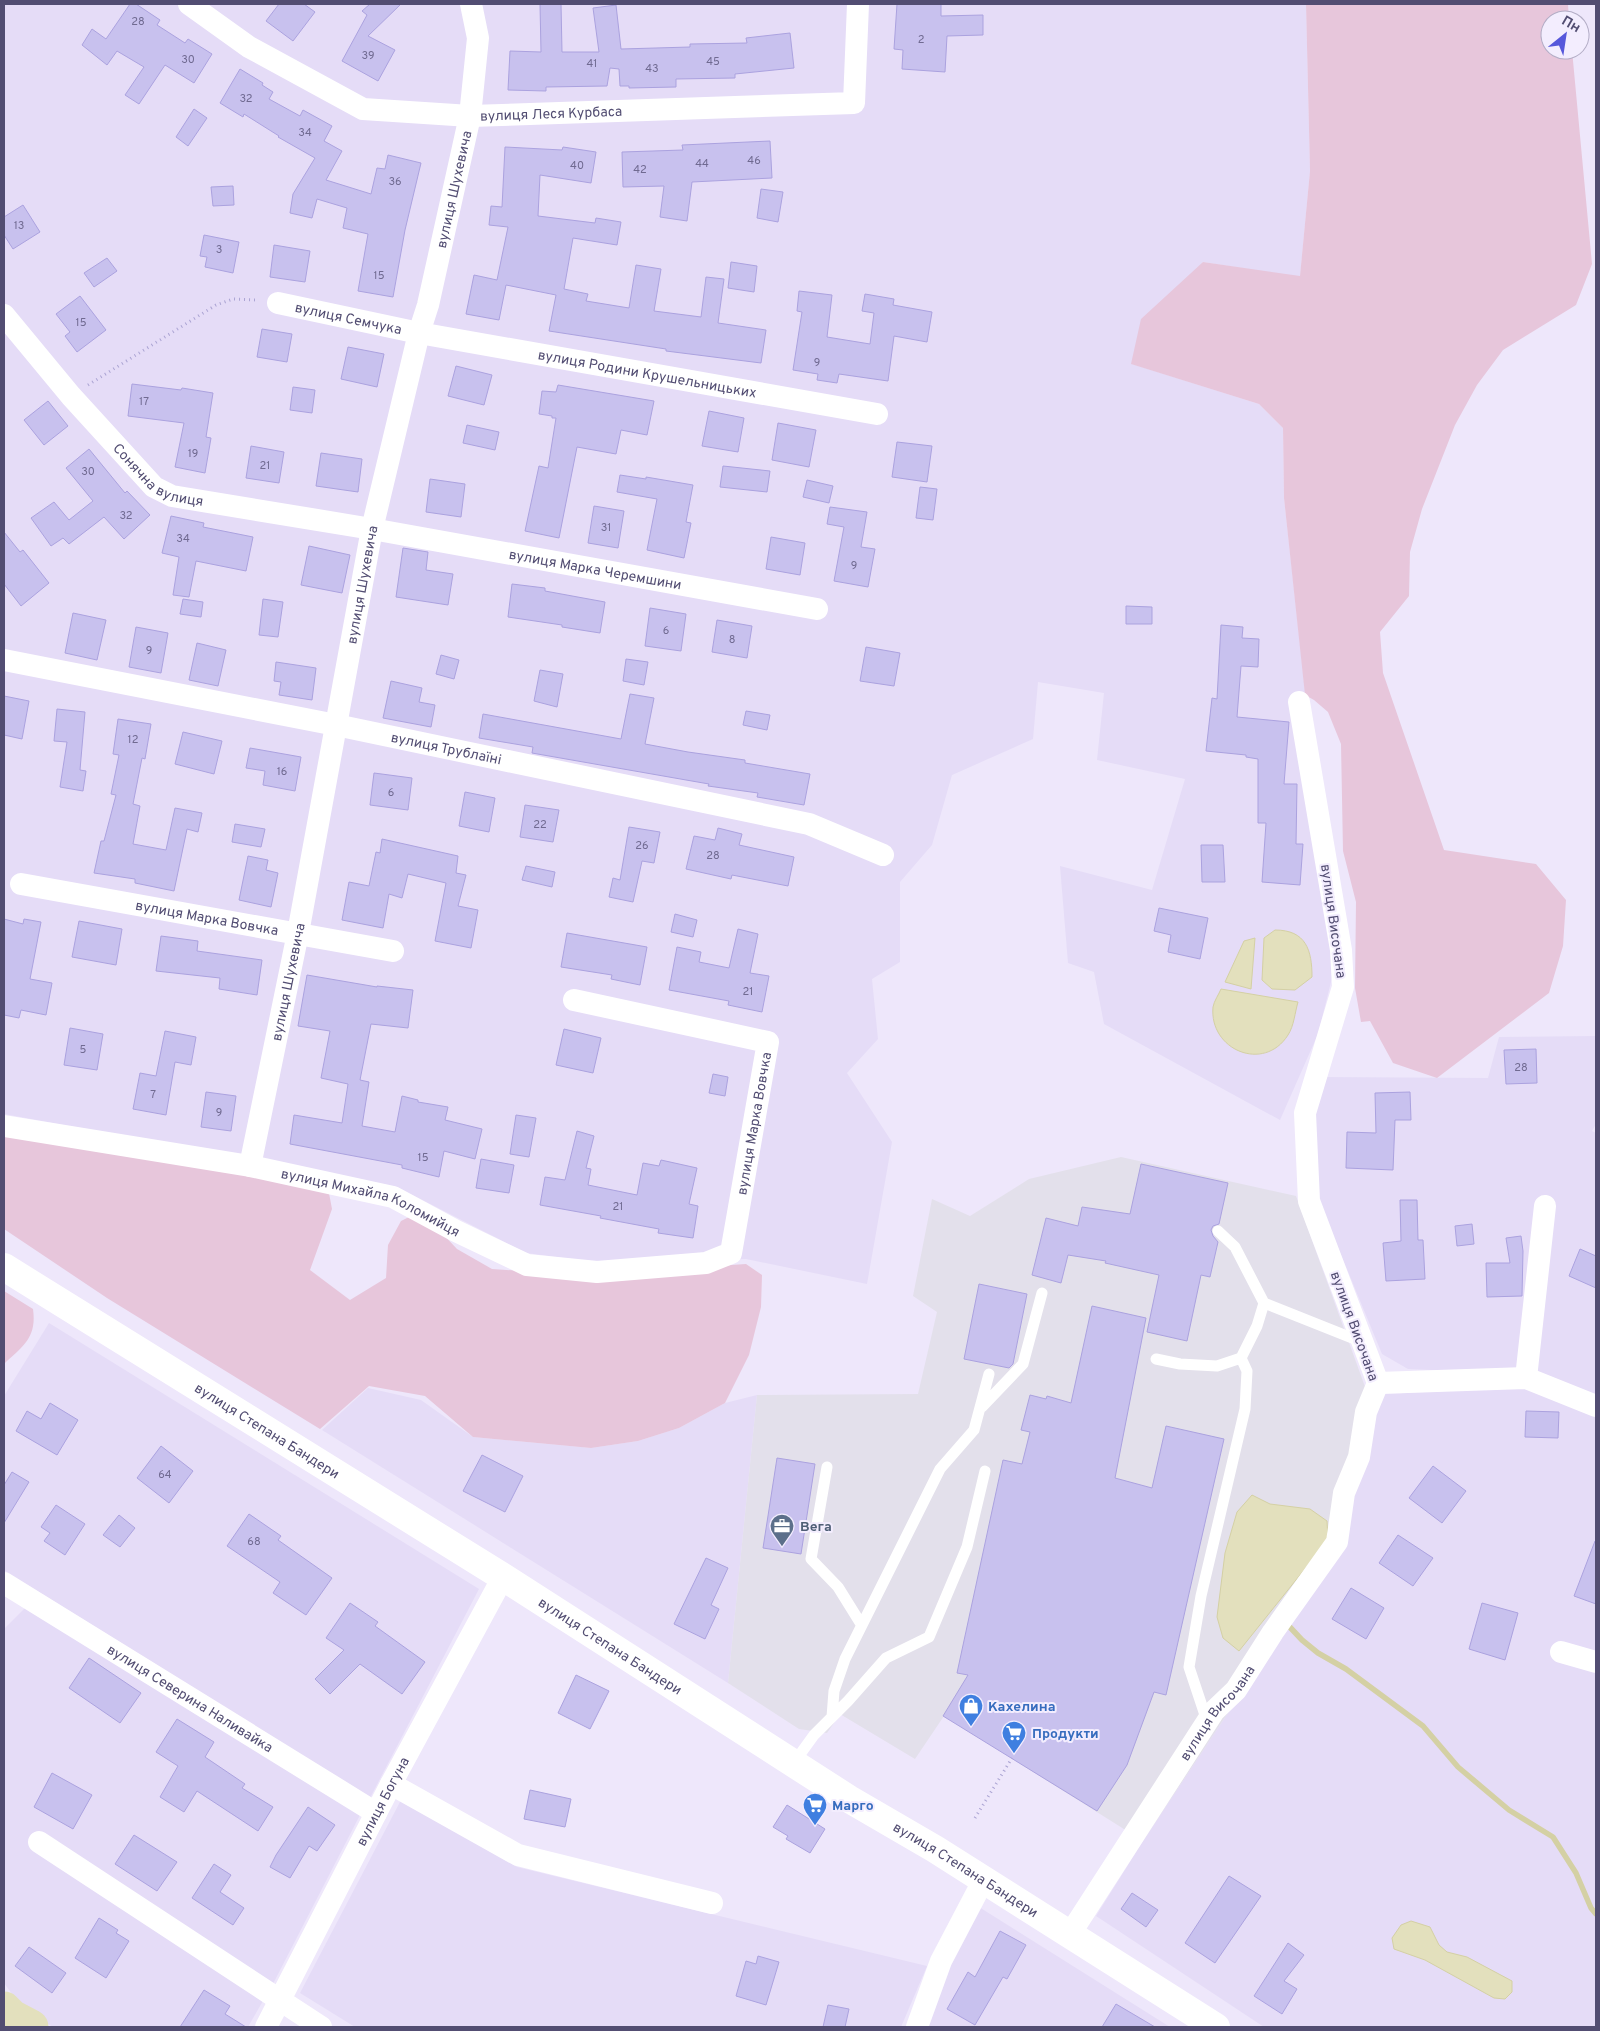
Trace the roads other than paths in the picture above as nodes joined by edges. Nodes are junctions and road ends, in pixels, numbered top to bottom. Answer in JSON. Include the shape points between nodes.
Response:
{"nodes":[{"id":1,"x":189,"y":4,"type":"edge"},
{"id":2,"x":471,"y":4,"type":"edge"},
{"id":3,"x":858,"y":4,"type":"edge"},
{"id":4,"x":470,"y":116,"type":"junction"},
{"id":5,"x":278,"y":303,"type":"road end"},
{"id":6,"x":4,"y":315,"type":"edge"},
{"id":7,"x":419,"y":332,"type":"junction"},
{"id":8,"x":877,"y":414,"type":"dead end"},
{"id":9,"x":372,"y":529,"type":"junction"},
{"id":10,"x":817,"y":609,"type":"dead end"},
{"id":11,"x":4,"y":660,"type":"edge"},
{"id":12,"x":1299,"y":702,"type":"dead end"},
{"id":13,"x":336,"y":725,"type":"junction"},
{"id":14,"x":883,"y":855,"type":"dead end"},
{"id":15,"x":21,"y":884,"type":"dead end"},
{"id":16,"x":298,"y":932,"type":"junction"},
{"id":17,"x":393,"y":951,"type":"dead end"},
{"id":18,"x":574,"y":1000,"type":"dead end"},
{"id":19,"x":4,"y":1126,"type":"edge"},
{"id":20,"x":250,"y":1166,"type":"junction"},
{"id":21,"x":1545,"y":1206,"type":"dead end"},
{"id":22,"x":1218,"y":1231,"type":"dead end"},
{"id":23,"x":731,"y":1253,"type":"joint"},
{"id":24,"x":4,"y":1267,"type":"edge"},
{"id":25,"x":1042,"y":1293,"type":"dead end"},
{"id":26,"x":1264,"y":1303,"type":"junction"},
{"id":27,"x":1363,"y":1343,"type":"junction"},
{"id":28,"x":1241,"y":1358,"type":"junction"},
{"id":29,"x":1156,"y":1359,"type":"dead end"},
{"id":30,"x":989,"y":1374,"type":"dead end"},
{"id":31,"x":1526,"y":1378,"type":"junction"},
{"id":32,"x":1378,"y":1383,"type":"junction"},
{"id":33,"x":1596,"y":1406,"type":"edge"},
{"id":34,"x":980,"y":1409,"type":"junction"},
{"id":35,"x":827,"y":1466,"type":"dead end"},
{"id":36,"x":985,"y":1471,"type":"dead end"},
{"id":37,"x":503,"y":1577,"type":"junction"},
{"id":38,"x":4,"y":1583,"type":"edge"},
{"id":39,"x":861,"y":1624,"type":"junction"},
{"id":40,"x":1561,"y":1652,"type":"dead end"},
{"id":41,"x":1596,"y":1662,"type":"edge"},
{"id":42,"x":832,"y":1717,"type":"junction"},
{"id":43,"x":1207,"y":1722,"type":"junction"},
{"id":44,"x":794,"y":1764,"type":"junction"},
{"id":45,"x":391,"y":1784,"type":"junction"},
{"id":46,"x":376,"y":1813,"type":"junction"},
{"id":47,"x":39,"y":1842,"type":"dead end"},
{"id":48,"x":984,"y":1879,"type":"junction"},
{"id":49,"x":712,"y":1904,"type":"dead end"},
{"id":50,"x":1070,"y":1934,"type":"junction"},
{"id":51,"x":280,"y":2002,"type":"junction"},
{"id":52,"x":266,"y":2027,"type":"edge"},
{"id":53,"x":321,"y":2027,"type":"edge"},
{"id":54,"x":917,"y":2027,"type":"edge"},
{"id":55,"x":1216,"y":2027,"type":"edge"}],
"edges":[{"from":1,"to":4,"type":"street","name":"вулиця Леся Курбаса","via":[[249,47],[364,109]]},
{"from":2,"to":4,"type":"street","name":"вулиця Шухевича","via":[[478,38]]},
{"from":3,"to":4,"type":"street","name":"вулиця Леся Курбаса","via":[[854,103]]},
{"from":4,"to":7,"type":"street","name":"вулиця Шухевича","via":[[428,305]]},
{"from":5,"to":7,"type":"street","name":"вулиця Семчука"},
{"from":6,"to":9,"type":"street","name":"Сонячна вулиця","via":[[71,396],[154,487],[172,496]]},
{"from":7,"to":8,"type":"street","name":"вулиця Родини Крушельницьких"},
{"from":7,"to":9,"type":"street","name":"вулиця Шухевича"},
{"from":9,"to":10,"type":"street","name":"вулиця Марка Черемшини"},
{"from":9,"to":13,"type":"street","name":"вулиця Шухевича"},
{"from":11,"to":13,"type":"street","name":"вулиця Трублаїні"},
{"from":12,"to":27,"type":"street","name":"вулиця Височана","via":[[1341,950],[1343,987],[1305,1113],[1309,1201]]},
{"from":13,"to":14,"type":"street","name":"вулиця Трублаїні","via":[[809,824]]},
{"from":13,"to":16,"type":"street","name":"вулиця Шухевича"},
{"from":15,"to":16,"type":"street","name":"вулиця Марка Вовчка"},
{"from":16,"to":17,"type":"street","name":"вулиця Марка Вовчка"},
{"from":16,"to":20,"type":"street","name":"вулиця Шухевича"},
{"from":18,"to":23,"type":"street","name":"вулиця Марка Вовчка","via":[[768,1042]]},
{"from":19,"to":20,"type":"street","name":"вулиця Михайла Коломийця"},
{"from":20,"to":23,"type":"street","name":"вулиця Михайла Коломийця","via":[[392,1197],[527,1264],[596,1272],[706,1263]]},
{"from":21,"to":31,"type":"street"},
{"from":22,"to":26,"type":"lane","via":[[1235,1247]]},
{"from":24,"to":37,"type":"main road","name":"вулиця Степана Бандери"},
{"from":25,"to":34,"type":"lane","via":[[1023,1364]]},
{"from":26,"to":27,"type":"lane"},
{"from":26,"to":28,"type":"lane"},
{"from":27,"to":32,"type":"street","name":"вулиця Височана"},
{"from":28,"to":29,"type":"lane","via":[[1217,1366]]},
{"from":28,"to":43,"type":"lane","via":[[1247,1371],[1245,1409],[1201,1596],[1189,1667]]},
{"from":30,"to":34,"type":"lane"},
{"from":31,"to":32,"type":"street"},
{"from":31,"to":33,"type":"street"},
{"from":32,"to":43,"type":"street","name":"вулиця Височана","via":[[1366,1412],[1359,1457],[1344,1493],[1337,1542],[1236,1690],[1214,1710]]},
{"from":34,"to":39,"type":"lane","via":[[974,1430],[940,1469]]},
{"from":35,"to":39,"type":"lane","via":[[811,1559],[838,1587]]},
{"from":36,"to":42,"type":"lane","via":[[966,1547],[929,1637],[886,1658]]},
{"from":37,"to":44,"type":"main road","name":"вулиця Степана Бандери"},
{"from":37,"to":45,"type":"street","name":"вулиця Богуна"},
{"from":38,"to":46,"type":"street","name":"вулиця Северина Наливайка"},
{"from":39,"to":42,"type":"lane","via":[[844,1659],[834,1692]]},
{"from":40,"to":41,"type":"street"},
{"from":42,"to":44,"type":"lane","via":[[814,1735]]},
{"from":43,"to":50,"type":"street","name":"вулиця Височана"},
{"from":44,"to":48,"type":"main road","name":"вулиця Степана Бандери"},
{"from":45,"to":46,"type":"street","name":"вулиця Богуна"},
{"from":45,"to":49,"type":"street","via":[[518,1855]]},
{"from":46,"to":51,"type":"street","name":"вулиця Богуна"},
{"from":47,"to":51,"type":"street"},
{"from":48,"to":50,"type":"main road","name":"вулиця Степана Бандери"},
{"from":48,"to":54,"type":"street","via":[[941,1961]]},
{"from":50,"to":55,"type":"main road","name":"вулиця Степана Бандери"},
{"from":51,"to":52,"type":"street","name":"вулиця Богуна"},
{"from":51,"to":53,"type":"street"}]}
